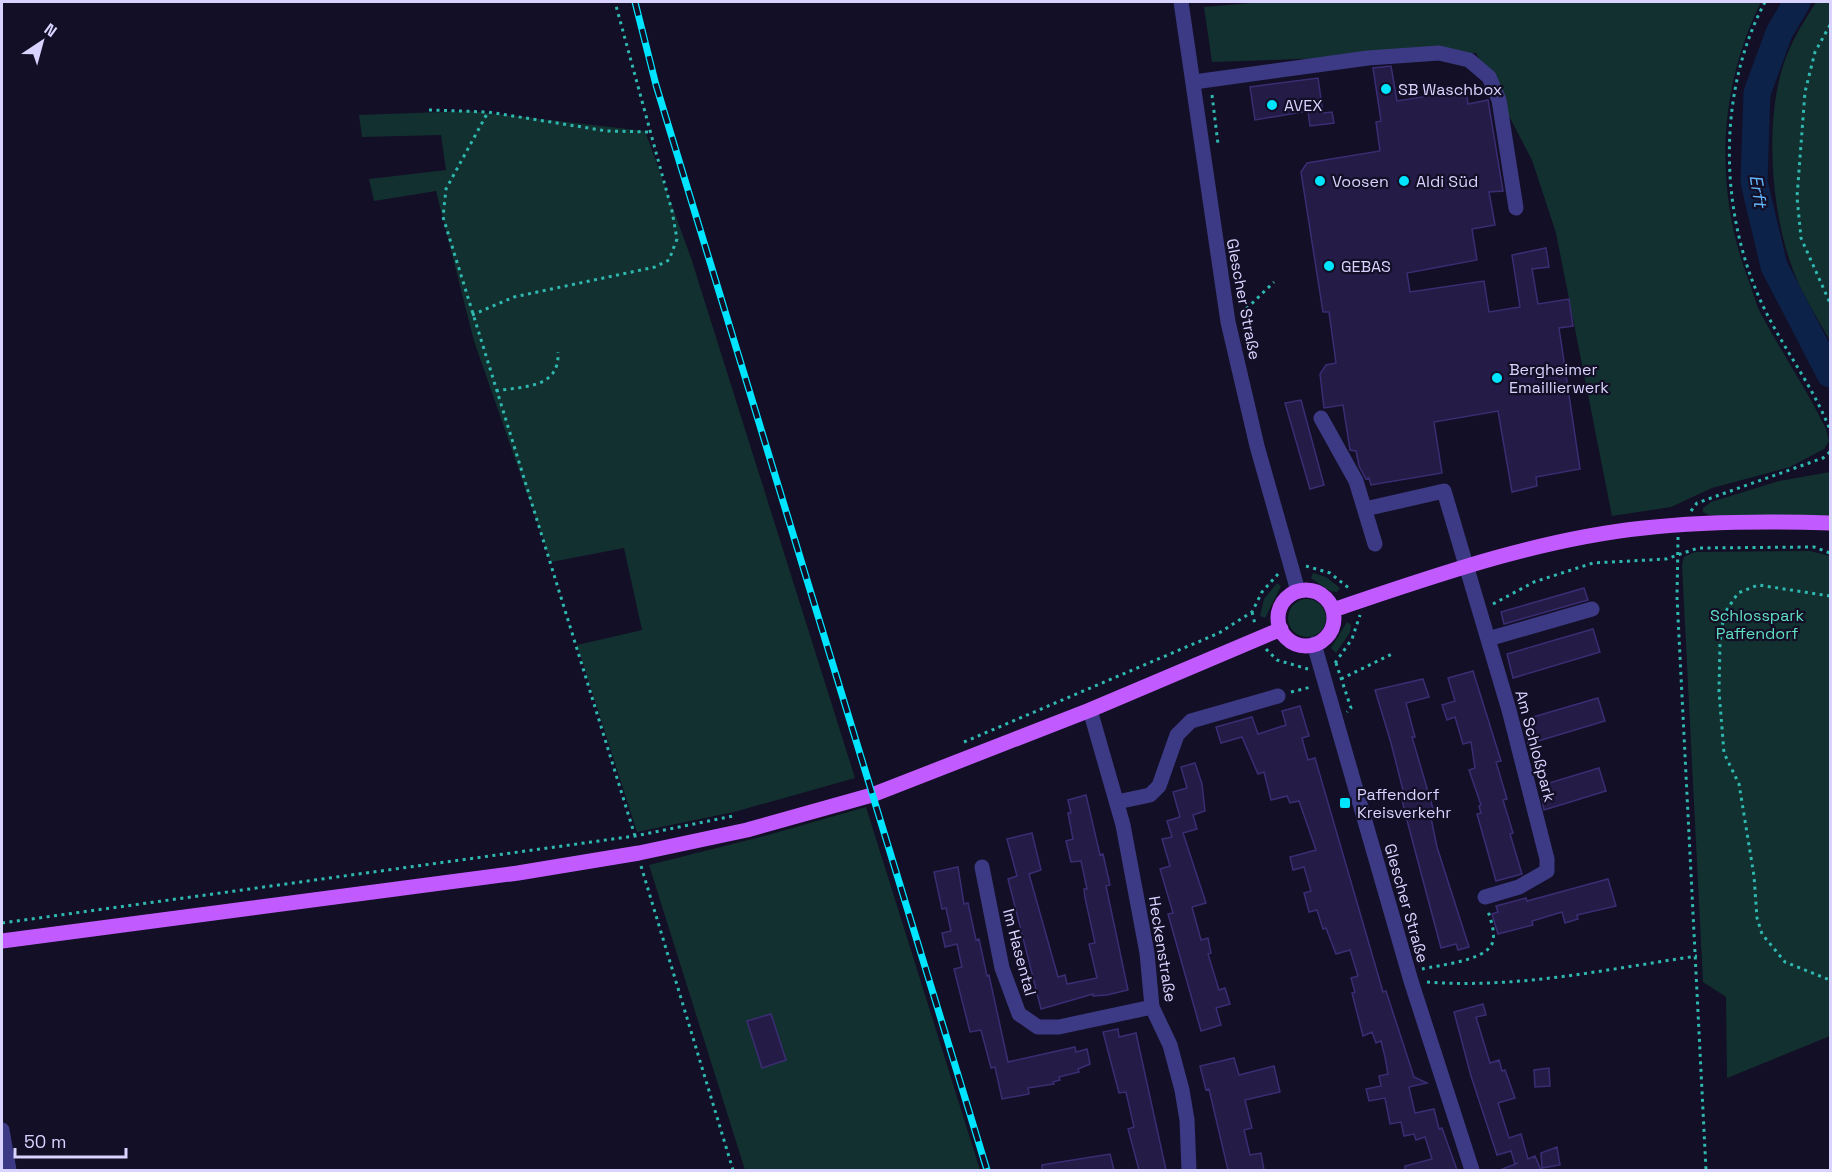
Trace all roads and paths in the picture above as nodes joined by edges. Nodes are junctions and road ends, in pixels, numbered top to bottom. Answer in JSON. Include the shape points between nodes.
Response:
{"nodes":[{"id":1,"x":615,"y":2,"type":"edge"},
{"id":2,"x":1765,"y":2,"type":"edge"},
{"id":3,"x":1181,"y":4,"type":"edge"},
{"id":4,"x":1830,"y":25,"type":"edge"},
{"id":5,"x":1209,"y":79,"type":"junction"},
{"id":6,"x":1194,"y":82,"type":"junction"},
{"id":7,"x":429,"y":110,"type":"dead end"},
{"id":8,"x":488,"y":112,"type":"junction"},
{"id":9,"x":650,"y":132,"type":"junction"},
{"id":10,"x":1219,"y":150,"type":"dead end"},
{"id":11,"x":1516,"y":208,"type":"dead end"},
{"id":12,"x":1274,"y":282,"type":"dead end"},
{"id":13,"x":1830,"y":303,"type":"edge"},
{"id":14,"x":1238,"y":304,"type":"dead end"},
{"id":15,"x":472,"y":315,"type":"junction"},
{"id":16,"x":558,"y":352,"type":"dead end"},
{"id":17,"x":496,"y":391,"type":"junction"},
{"id":18,"x":1321,"y":418,"type":"dead end"},
{"id":19,"x":1830,"y":430,"type":"edge"},
{"id":20,"x":1830,"y":452,"type":"edge"},
{"id":21,"x":1365,"y":509,"type":"junction"},
{"id":22,"x":1686,"y":523,"type":"junction"},
{"id":23,"x":1830,"y":523,"type":"edge"},
{"id":24,"x":1375,"y":544,"type":"dead end"},
{"id":25,"x":1830,"y":553,"type":"edge"},
{"id":26,"x":1679,"y":554,"type":"junction"},
{"id":27,"x":1464,"y":567,"type":"junction"},
{"id":28,"x":1293,"y":570,"type":"junction"},
{"id":29,"x":1298,"y":591,"type":"junction"},
{"id":30,"x":1830,"y":596,"type":"edge"},
{"id":31,"x":1357,"y":601,"type":"junction"},
{"id":32,"x":1592,"y":609,"type":"dead end"},
{"id":33,"x":1333,"y":610,"type":"junction"},
{"id":34,"x":1480,"y":619,"type":"junction"},
{"id":35,"x":1281,"y":628,"type":"junction"},
{"id":36,"x":1488,"y":639,"type":"junction"},
{"id":37,"x":1314,"y":644,"type":"junction"},
{"id":38,"x":1394,"y":653,"type":"dead end"},
{"id":39,"x":1341,"y":679,"type":"dead end"},
{"id":40,"x":1313,"y":686,"type":"dead end"},
{"id":41,"x":1278,"y":696,"type":"joint"},
{"id":42,"x":1090,"y":710,"type":"junction"},
{"id":43,"x":960,"y":743,"type":"dead end"},
{"id":44,"x":1117,"y":802,"type":"junction"},
{"id":45,"x":742,"y":814,"type":"dead end"},
{"id":46,"x":634,"y":836,"type":"junction"},
{"id":47,"x":639,"y":853,"type":"junction"},
{"id":48,"x":982,"y":867,"type":"dead end"},
{"id":49,"x":1485,"y":897,"type":"joint"},
{"id":50,"x":2,"y":923,"type":"edge"},
{"id":51,"x":2,"y":941,"type":"edge"},
{"id":52,"x":1697,"y":956,"type":"junction"},
{"id":53,"x":1409,"y":977,"type":"junction"},
{"id":54,"x":1830,"y":980,"type":"edge"},
{"id":55,"x":1152,"y":1007,"type":"junction"},
{"id":56,"x":2,"y":1130,"type":"edge"},
{"id":57,"x":9,"y":1170,"type":"edge"},
{"id":58,"x":734,"y":1170,"type":"edge"},
{"id":59,"x":1190,"y":1170,"type":"edge"},
{"id":60,"x":1472,"y":1170,"type":"edge"},
{"id":61,"x":1706,"y":1170,"type":"edge"}],
"edges":[{"from":1,"to":9,"type":"path"},
{"from":2,"to":19,"type":"path","via":[[1742,61],[1736,92],[1731,129],[1731,190],[1739,237],[1754,287]]},
{"from":3,"to":6,"type":"street","name":"Glescher Straße"},
{"from":4,"to":13,"type":"path","via":[[1815,52],[1805,92],[1797,197],[1801,238]]},
{"from":5,"to":6,"type":"street"},
{"from":5,"to":10,"type":"path"},
{"from":5,"to":11,"type":"street","via":[[1368,58],[1439,53],[1469,60],[1489,77],[1499,100]]},
{"from":6,"to":28,"type":"street","name":"Glescher Straße","via":[[1228,322],[1258,450]]},
{"from":7,"to":8,"type":"path"},
{"from":8,"to":9,"type":"path","via":[[607,130]]},
{"from":8,"to":15,"type":"path","via":[[446,189],[443,202],[443,217]]},
{"from":9,"to":15,"type":"path","via":[[672,211],[676,238],[669,260],[655,267],[514,297]]},
{"from":12,"to":14,"type":"path","via":[[1239,316]]},
{"from":15,"to":17,"type":"path"},
{"from":16,"to":17,"type":"path","via":[[557,368],[547,380]]},
{"from":17,"to":46,"type":"path"},
{"from":18,"to":21,"type":"street","via":[[1356,481]]},
{"from":20,"to":22,"type":"path","via":[[1823,458],[1696,503]]},
{"from":21,"to":24,"type":"street"},
{"from":21,"to":27,"type":"street","name":"Am Schloßpark","via":[[1444,491]]},
{"from":22,"to":23,"type":"main road"},
{"from":22,"to":27,"type":"main road","via":[[1613,532]]},
{"from":25,"to":26,"type":"path","via":[[1815,547],[1698,548]]},
{"from":26,"to":34,"type":"path","via":[[1666,559],[1593,563],[1534,582],[1498,599]]},
{"from":26,"to":52,"type":"path","via":[[1677,597]]},
{"from":27,"to":31,"type":"main road"},
{"from":27,"to":34,"type":"street","name":"Am Schloßpark"},
{"from":28,"to":29,"type":"street","name":"Glescher Straße"},
{"from":28,"to":31,"type":"path","via":[[1304,566],[1330,573],[1349,587]]},
{"from":28,"to":43,"type":"path","via":[[1279,573],[1251,612],[1219,633]]},
{"from":29,"to":33,"type":"main road","via":[[1321,594]]},
{"from":29,"to":35,"type":"main road","via":[[1281,605]]},
{"from":30,"to":54,"type":"path","via":[[1758,585],[1738,593],[1724,614],[1719,691],[1724,753],[1739,784],[1762,934],[1785,962]]},
{"from":31,"to":33,"type":"main road"},
{"from":32,"to":36,"type":"street"},
{"from":33,"to":37,"type":"main road","via":[[1333,627]]},
{"from":34,"to":36,"type":"street","name":"Am Schloßpark"},
{"from":35,"to":37,"type":"main road","via":[[1295,643]]},
{"from":35,"to":42,"type":"main road"},
{"from":36,"to":49,"type":"street","name":"Am Schloßpark","via":[[1547,871],[1519,887]]},
{"from":37,"to":53,"type":"street","name":"Glescher Straße"},
{"from":38,"to":39,"type":"path"},
{"from":40,"to":41,"type":"path"},
{"from":41,"to":44,"type":"street","via":[[1191,721],[1177,735],[1159,786],[1150,795]]},
{"from":42,"to":44,"type":"street","name":"Heckenstraße"},
{"from":42,"to":47,"type":"main road","via":[[872,795],[747,830]]},
{"from":44,"to":55,"type":"street","name":"Heckenstraße","via":[[1147,953]]},
{"from":45,"to":46,"type":"path"},
{"from":46,"to":47,"type":"path"},
{"from":46,"to":50,"type":"path"},
{"from":47,"to":51,"type":"main road","via":[[518,873]]},
{"from":47,"to":58,"type":"path","via":[[642,874]]},
{"from":48,"to":55,"type":"street","name":"Im Hasental","via":[[1002,968],[1019,1014],[1038,1027],[1059,1027]]},
{"from":49,"to":53,"type":"path","via":[[1493,930],[1492,944],[1484,954]]},
{"from":52,"to":53,"type":"path","via":[[1474,986]]},
{"from":52,"to":61,"type":"path"},
{"from":53,"to":60,"type":"street","name":"Glescher Straße"},
{"from":55,"to":59,"type":"street","name":"Heckenstraße","via":[[1170,1045],[1182,1090]]},
{"from":56,"to":57,"type":"street"}]}
